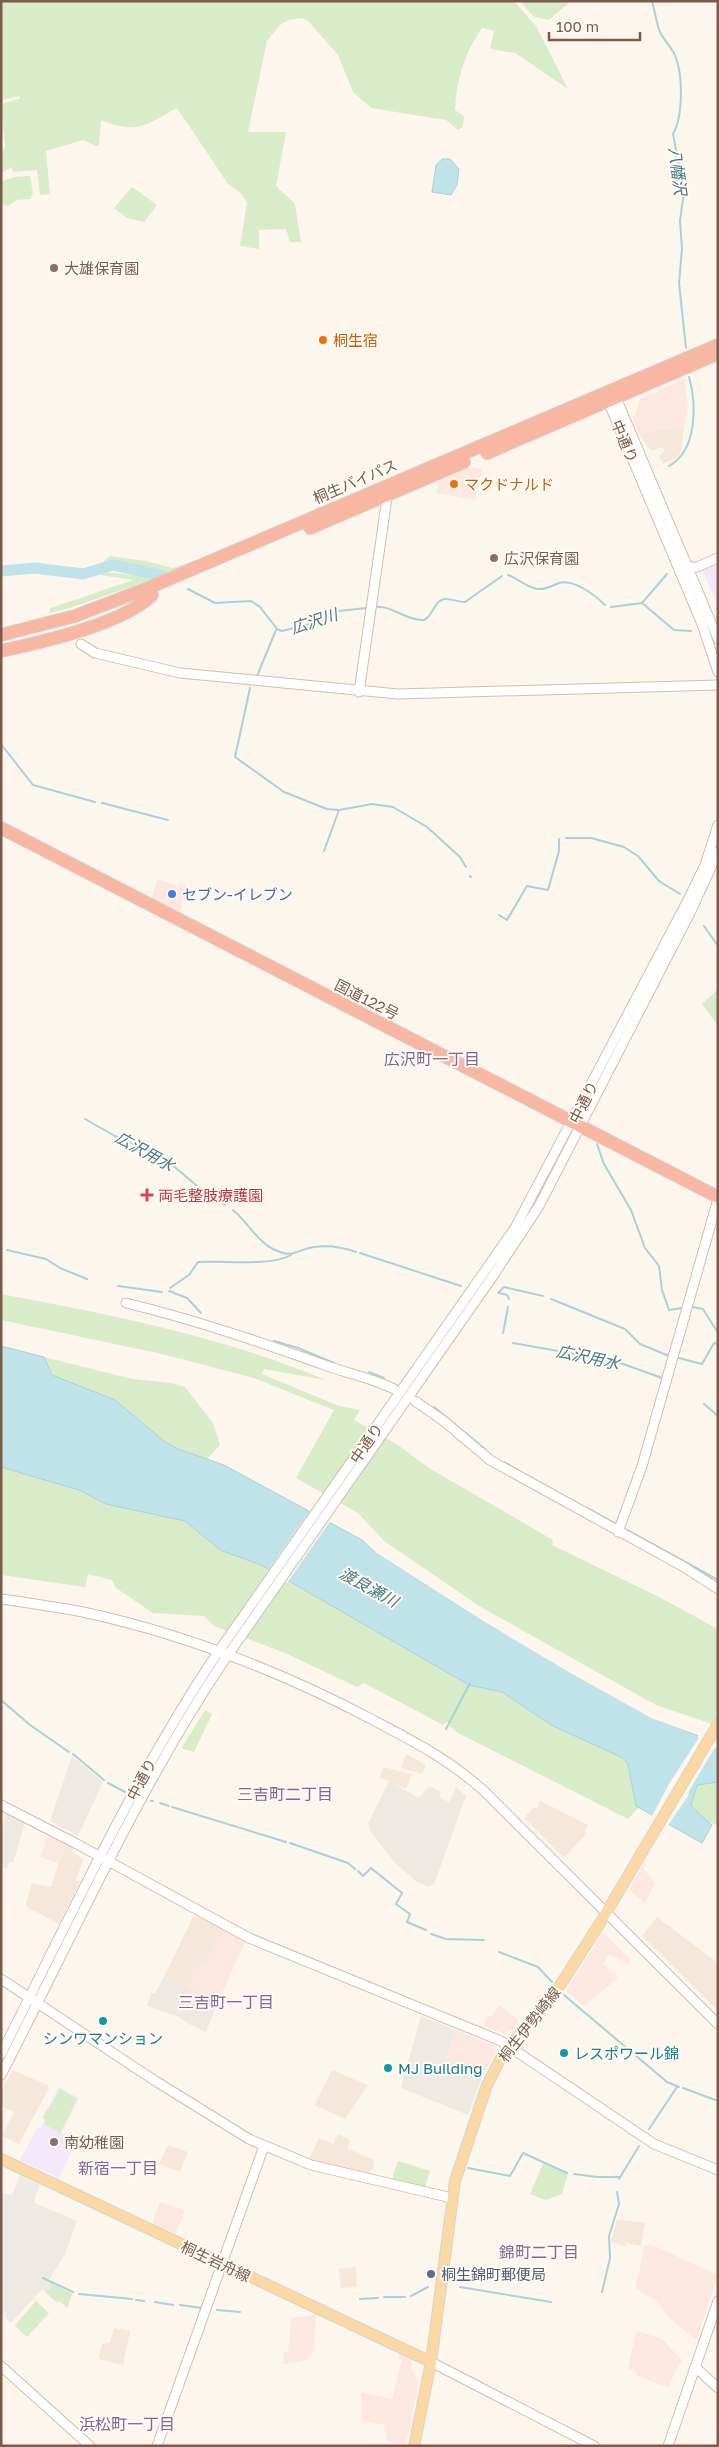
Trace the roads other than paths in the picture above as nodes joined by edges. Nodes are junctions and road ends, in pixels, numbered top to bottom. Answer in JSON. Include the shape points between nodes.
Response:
{"nodes":[{"id":1,"x":718,"y":345,"type":"edge"},
{"id":2,"x":718,"y":354,"type":"edge"},
{"id":3,"x":611,"y":397,"type":"junction"},
{"id":4,"x":388,"y":490,"type":"junction"},
{"id":5,"x":718,"y":558,"type":"edge"},
{"id":6,"x":678,"y":566,"type":"junction"},
{"id":7,"x":688,"y":568,"type":"junction"},
{"id":8,"x":152,"y":595,"type":"junction"},
{"id":9,"x":122,"y":599,"type":"junction"},
{"id":10,"x":1,"y":627,"type":"edge"},
{"id":11,"x":1,"y":635,"type":"edge"},
{"id":12,"x":718,"y":640,"type":"edge"},
{"id":13,"x":1,"y":643,"type":"edge"},
{"id":14,"x":80,"y":644,"type":"dead end"},
{"id":15,"x":1,"y":651,"type":"edge"},
{"id":16,"x":718,"y":672,"type":"edge"},
{"id":17,"x":718,"y":685,"type":"edge"},
{"id":18,"x":359,"y":692,"type":"junction"},
{"id":19,"x":718,"y":825,"type":"edge"},
{"id":20,"x":1,"y":828,"type":"edge"},
{"id":21,"x":718,"y":852,"type":"edge"},
{"id":22,"x":577,"y":1124,"type":"junction"},
{"id":23,"x":718,"y":1198,"type":"edge"},
{"id":24,"x":126,"y":1303,"type":"dead end"},
{"id":25,"x":394,"y":1389,"type":"dead end"},
{"id":26,"x":414,"y":1401,"type":"dead end"},
{"id":27,"x":389,"y":1418,"type":"junction"},
{"id":28,"x":618,"y":1532,"type":"junction"},
{"id":29,"x":718,"y":1589,"type":"edge"},
{"id":30,"x":1,"y":1599,"type":"edge"},
{"id":31,"x":224,"y":1653,"type":"junction"},
{"id":32,"x":718,"y":1724,"type":"edge"},
{"id":33,"x":1,"y":1805,"type":"edge"},
{"id":34,"x":105,"y":1859,"type":"junction"},
{"id":35,"x":606,"y":1912,"type":"junction"},
{"id":36,"x":1,"y":1979,"type":"edge"},
{"id":37,"x":34,"y":2000,"type":"junction"},
{"id":38,"x":718,"y":2024,"type":"edge"},
{"id":39,"x":510,"y":2046,"type":"junction"},
{"id":40,"x":1,"y":2054,"type":"edge"},
{"id":41,"x":1,"y":2075,"type":"edge"},
{"id":42,"x":264,"y":2146,"type":"junction"},
{"id":43,"x":1,"y":2159,"type":"edge"},
{"id":44,"x":718,"y":2170,"type":"edge"},
{"id":45,"x":452,"y":2198,"type":"junction"},
{"id":46,"x":221,"y":2263,"type":"junction"},
{"id":47,"x":718,"y":2301,"type":"edge"},
{"id":48,"x":431,"y":2362,"type":"junction"},
{"id":49,"x":1,"y":2366,"type":"edge"},
{"id":50,"x":695,"y":2367,"type":"junction"},
{"id":51,"x":718,"y":2388,"type":"edge"},
{"id":52,"x":90,"y":2446,"type":"edge"},
{"id":53,"x":157,"y":2446,"type":"edge"},
{"id":54,"x":414,"y":2446,"type":"edge"},
{"id":55,"x":594,"y":2446,"type":"edge"},
{"id":56,"x":668,"y":2446,"type":"edge"}],
"edges":[{"from":1,"to":3,"type":"highway","name":"桐生バイパス"},
{"from":2,"to":3,"type":"highway","name":"桐生バイパス"},
{"from":3,"to":4,"type":"highway","name":"桐生バイパス"},
{"from":3,"to":6,"type":"street","name":"中通り"},
{"from":3,"to":7,"type":"street","name":"中通り"},
{"from":4,"to":8,"type":"highway","name":"桐生バイパス"},
{"from":4,"to":9,"type":"highway","name":"桐生バイパス"},
{"from":4,"to":18,"type":"street"},
{"from":5,"to":7,"type":"street"},
{"from":6,"to":7,"type":"street"},
{"from":6,"to":16,"type":"street","name":"中通り"},
{"from":7,"to":12,"type":"street","name":"中通り"},
{"from":8,"to":13,"type":"highway","name":"桐生バイパス","via":[[77,624]]},
{"from":8,"to":15,"type":"highway","via":[[136,608],[103,621]]},
{"from":9,"to":10,"type":"highway"},
{"from":9,"to":11,"type":"highway","name":"桐生バイパス","via":[[48,624]]},
{"from":14,"to":18,"type":"street","via":[[95,653],[180,673]]},
{"from":17,"to":18,"type":"street","via":[[452,694]]},
{"from":19,"to":22,"type":"street","name":"中通り","via":[[705,865]]},
{"from":20,"to":22,"type":"highway","name":"国道122号"},
{"from":21,"to":22,"type":"street","name":"中通り","via":[[690,913]]},
{"from":22,"to":23,"type":"highway","name":"国道122号"},
{"from":22,"to":27,"type":"street","name":"中通り","via":[[515,1228]]},
{"from":23,"to":28,"type":"street","via":[[640,1471]]},
{"from":24,"to":25,"type":"street","via":[[218,1327]]},
{"from":26,"to":28,"type":"street","via":[[440,1418],[490,1460]]},
{"from":27,"to":31,"type":"street","name":"中通り","via":[[238,1642]]},
{"from":27,"to":31,"type":"street","name":"中通り","via":[[228,1639]]},
{"from":28,"to":29,"type":"street"},
{"from":30,"to":31,"type":"street","via":[[125,1622]]},
{"from":31,"to":34,"type":"street","name":"中通り"},
{"from":31,"to":35,"type":"street","via":[[309,1688],[448,1761],[484,1791]]},
{"from":32,"to":35,"type":"main road","name":"桐生伊勢崎線"},
{"from":33,"to":34,"type":"street"},
{"from":34,"to":37,"type":"street","name":"中通り"},
{"from":34,"to":39,"type":"street","via":[[253,1940]]},
{"from":35,"to":38,"type":"street"},
{"from":35,"to":39,"type":"main road","name":"桐生伊勢崎線","via":[[561,1984]]},
{"from":36,"to":37,"type":"street"},
{"from":37,"to":40,"type":"street","name":"中通り"},
{"from":37,"to":41,"type":"street","name":"中通り"},
{"from":37,"to":42,"type":"street","via":[[180,2097]]},
{"from":39,"to":44,"type":"street","via":[[654,2144]]},
{"from":39,"to":45,"type":"main road","name":"桐生伊勢崎線","via":[[483,2094]]},
{"from":42,"to":45,"type":"street","via":[[318,2167]]},
{"from":42,"to":46,"type":"street"},
{"from":43,"to":46,"type":"main road","name":"桐生岩舟線"},
{"from":45,"to":48,"type":"main road","name":"桐生伊勢崎線"},
{"from":46,"to":48,"type":"main road","name":"桐生岩舟線"},
{"from":46,"to":53,"type":"street"},
{"from":47,"to":50,"type":"street"},
{"from":48,"to":54,"type":"main road","name":"桐生伊勢崎線"},
{"from":48,"to":55,"type":"street"},
{"from":49,"to":52,"type":"street"},
{"from":50,"to":51,"type":"street"},
{"from":50,"to":56,"type":"street"}]}
